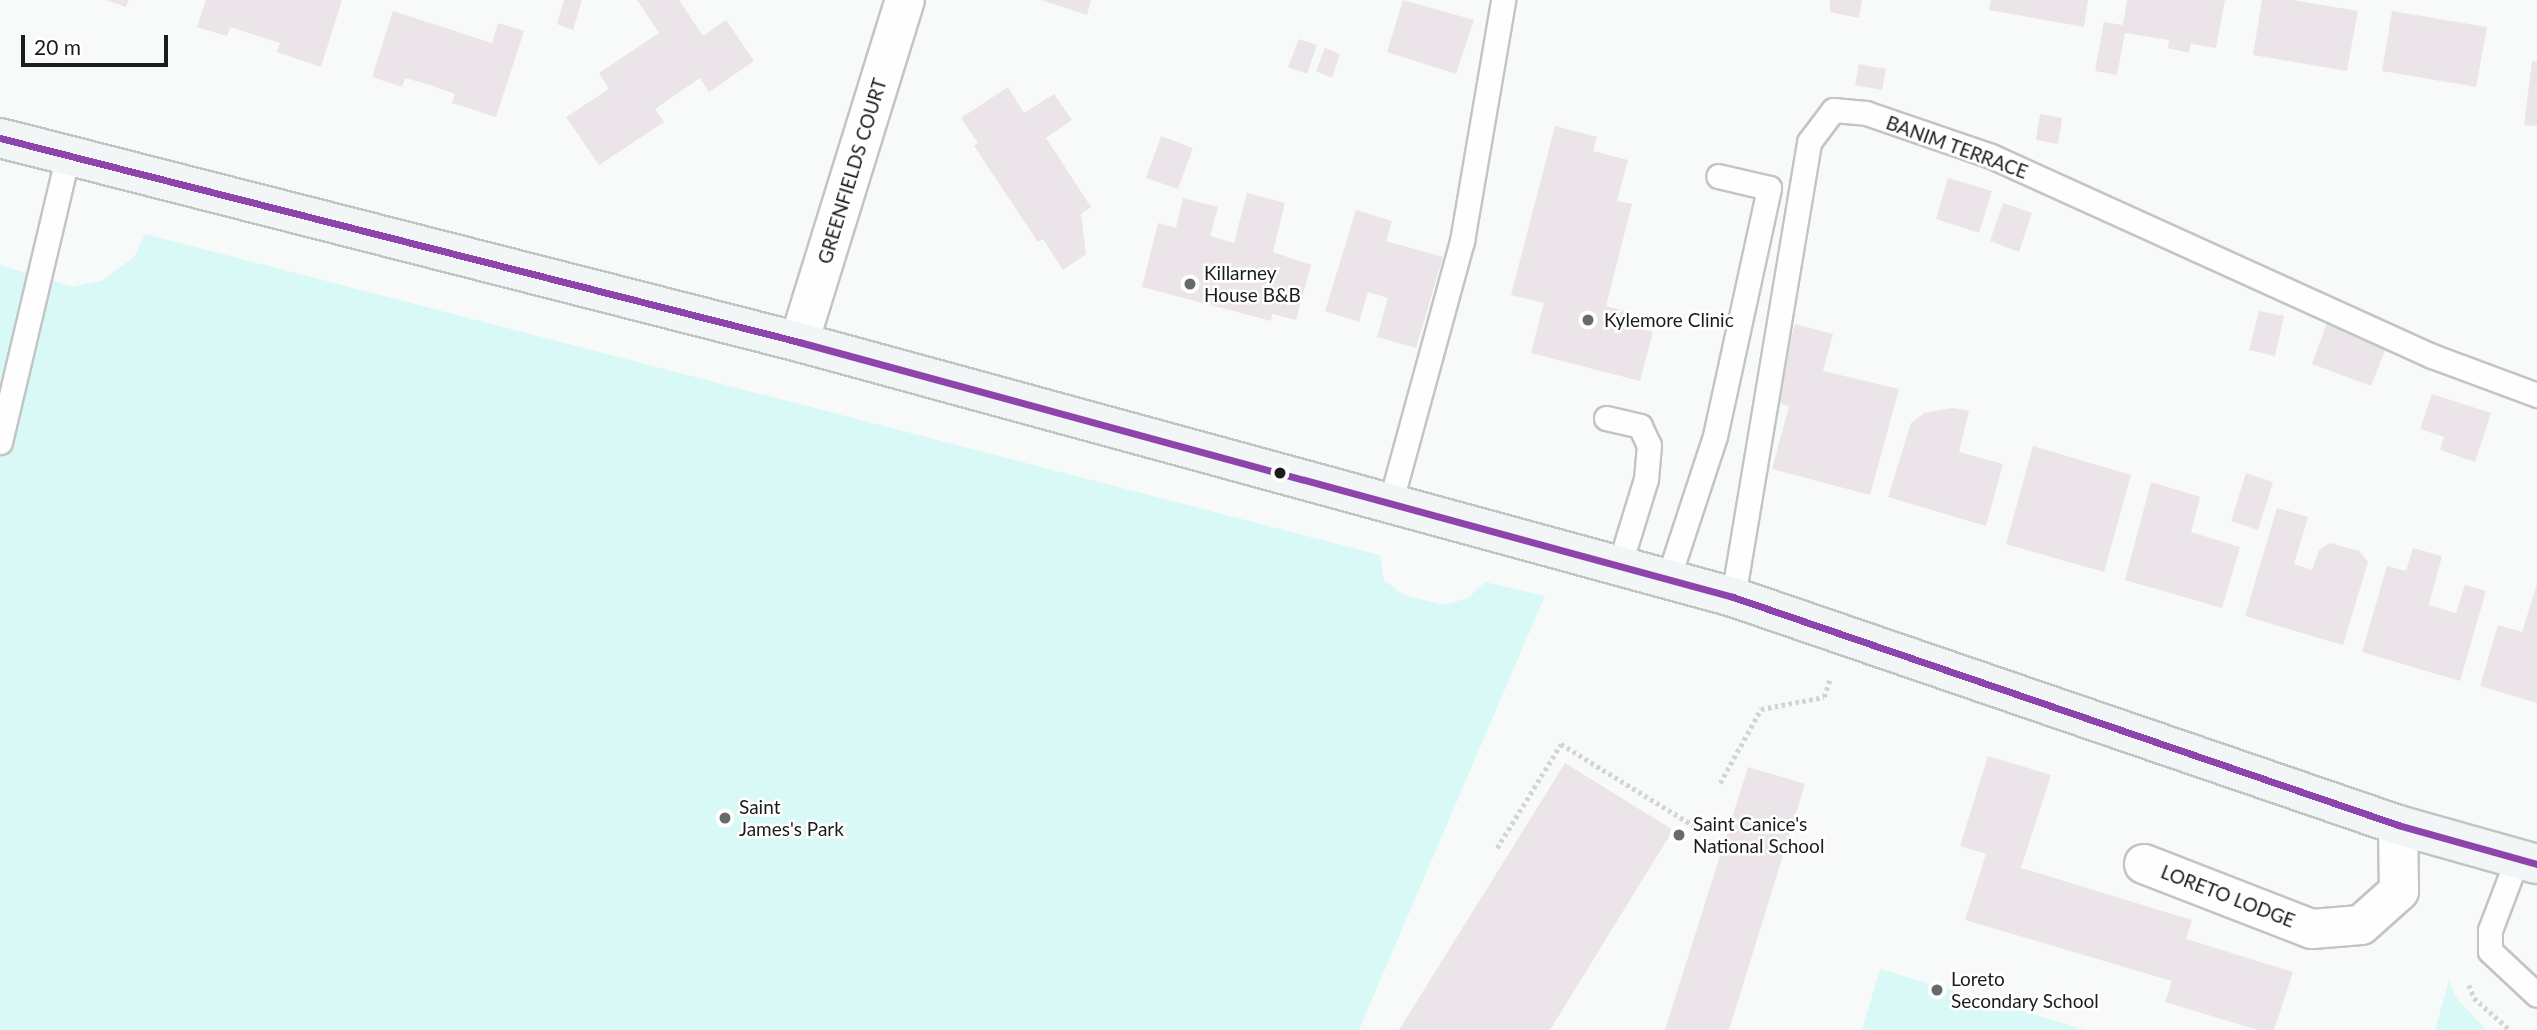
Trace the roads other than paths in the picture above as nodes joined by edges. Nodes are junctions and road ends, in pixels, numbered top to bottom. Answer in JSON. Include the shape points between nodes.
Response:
{"nodes":[{"id":1,"x":905,"y":0,"type":"edge"},
{"id":2,"x":1503,"y":0,"type":"edge"},
{"id":3,"x":0,"y":138,"type":"edge"},
{"id":4,"x":68,"y":154,"type":"junction"},
{"id":5,"x":1718,"y":176,"type":"dead end"},
{"id":6,"x":799,"y":342,"type":"junction"},
{"id":7,"x":2537,"y":395,"type":"edge"},
{"id":8,"x":1606,"y":418,"type":"dead end"},
{"id":9,"x":0,"y":442,"type":"edge"},
{"id":10,"x":1390,"y":504,"type":"junction"},
{"id":11,"x":1619,"y":567,"type":"junction"},
{"id":12,"x":1668,"y":579,"type":"junction"},
{"id":13,"x":1733,"y":597,"type":"junction"},
{"id":14,"x":2398,"y":825,"type":"junction"},
{"id":15,"x":2527,"y":862,"type":"edge"},
{"id":16,"x":2144,"y":864,"type":"dead end"},
{"id":17,"x":2537,"y":995,"type":"edge"}],
"edges":[{"from":1,"to":6,"type":"street","name":"GREENFIELDS COURT"},
{"from":2,"to":10,"type":"lane","via":[[1462,241]]},
{"from":3,"to":4,"type":"main road"},
{"from":4,"to":6,"type":"main road"},
{"from":4,"to":9,"type":"lane"},
{"from":5,"to":12,"type":"lane","via":[[1769,188],[1715,436]]},
{"from":6,"to":10,"type":"main road"},
{"from":7,"to":13,"type":"lane","name":"BANIM TERRACE","via":[[2432,356],[1991,156],[1866,113],[1833,110],[1809,142]]},
{"from":8,"to":11,"type":"lane","via":[[1640,426],[1649,445],[1646,479]]},
{"from":10,"to":11,"type":"main road"},
{"from":11,"to":12,"type":"main road"},
{"from":12,"to":13,"type":"main road"},
{"from":13,"to":14,"type":"main road"},
{"from":14,"to":15,"type":"main road"},
{"from":14,"to":16,"type":"street","name":"LORETO LODGE","via":[[2399,891],[2361,925],[2312,929]]},
{"from":15,"to":17,"type":"lane","via":[[2490,930],[2490,951]]}]}
